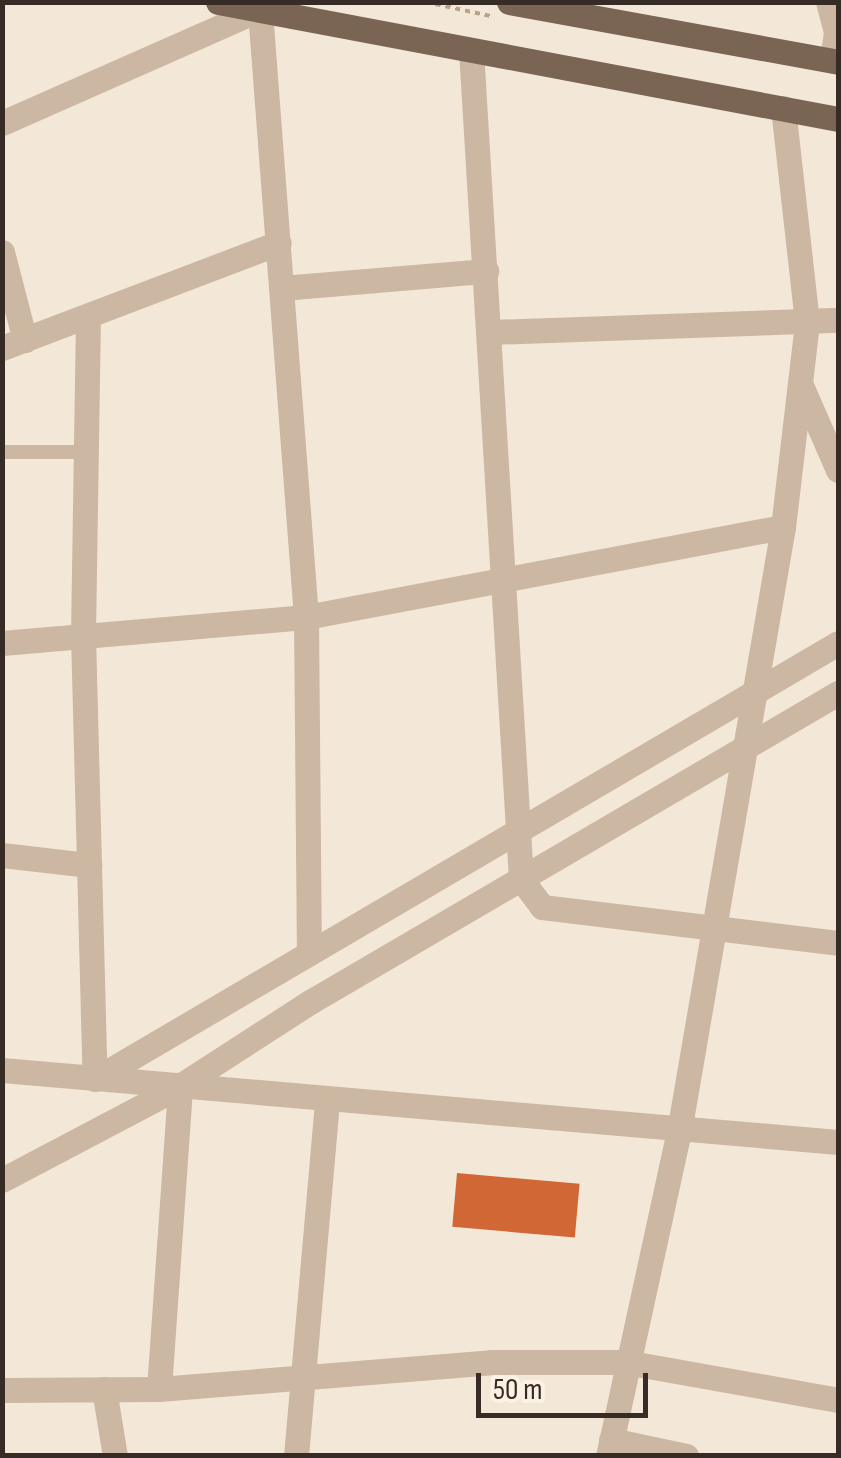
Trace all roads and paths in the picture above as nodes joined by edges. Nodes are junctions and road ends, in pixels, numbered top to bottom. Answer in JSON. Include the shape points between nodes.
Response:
{"nodes":[{"id":1,"x":218,"y":2,"type":"edge"},
{"id":2,"x":509,"y":2,"type":"edge"},
{"id":3,"x":828,"y":2,"type":"edge"},
{"id":4,"x":267,"y":6,"type":"edge"},
{"id":5,"x":471,"y":50,"type":"junction"},
{"id":6,"x":835,"y":62,"type":"edge"},
{"id":7,"x":783,"y":108,"type":"junction"},
{"id":8,"x":838,"y":118,"type":"edge"},
{"id":9,"x":2,"y":123,"type":"edge"},
{"id":10,"x":279,"y":243,"type":"junction"},
{"id":11,"x":2,"y":252,"type":"edge"},
{"id":12,"x":486,"y":271,"type":"junction"},
{"id":13,"x":282,"y":288,"type":"junction"},
{"id":14,"x":88,"y":316,"type":"junction"},
{"id":15,"x":838,"y":320,"type":"edge"},
{"id":16,"x":807,"y":323,"type":"junction"},
{"id":17,"x":490,"y":332,"type":"junction"},
{"id":18,"x":14,"y":344,"type":"edge"},
{"id":19,"x":800,"y":383,"type":"junction"},
{"id":20,"x":2,"y":452,"type":"edge"},
{"id":21,"x":86,"y":452,"type":"junction"},
{"id":22,"x":838,"y":470,"type":"edge"},
{"id":23,"x":783,"y":528,"type":"junction"},
{"id":24,"x":506,"y":580,"type":"junction"},
{"id":25,"x":306,"y":618,"type":"junction"},
{"id":26,"x":83,"y":635,"type":"junction"},
{"id":27,"x":2,"y":644,"type":"edge"},
{"id":28,"x":838,"y":644,"type":"edge"},
{"id":29,"x":756,"y":692,"type":"junction"},
{"id":30,"x":838,"y":693,"type":"edge"},
{"id":31,"x":746,"y":750,"type":"junction"},
{"id":32,"x":518,"y":827,"type":"junction"},
{"id":33,"x":2,"y":855,"type":"edge"},
{"id":34,"x":89,"y":866,"type":"junction"},
{"id":35,"x":521,"y":879,"type":"junction"},
{"id":36,"x":715,"y":930,"type":"junction"},
{"id":37,"x":838,"y":943,"type":"edge"},
{"id":38,"x":310,"y":949,"type":"junction"},
{"id":39,"x":2,"y":1070,"type":"edge"},
{"id":40,"x":95,"y":1079,"type":"junction"},
{"id":41,"x":180,"y":1086,"type":"junction"},
{"id":42,"x":327,"y":1100,"type":"junction"},
{"id":43,"x":680,"y":1126,"type":"junction"},
{"id":44,"x":838,"y":1142,"type":"edge"},
{"id":45,"x":2,"y":1180,"type":"edge"},
{"id":46,"x":624,"y":1362,"type":"junction"},
{"id":47,"x":305,"y":1374,"type":"junction"},
{"id":48,"x":104,"y":1389,"type":"junction"},
{"id":49,"x":159,"y":1389,"type":"junction"},
{"id":50,"x":2,"y":1390,"type":"edge"},
{"id":51,"x":838,"y":1400,"type":"edge"},
{"id":52,"x":609,"y":1448,"type":"edge"},
{"id":53,"x":115,"y":1456,"type":"edge"},
{"id":54,"x":296,"y":1456,"type":"edge"},
{"id":55,"x":686,"y":1456,"type":"edge"}],
"edges":[{"from":1,"to":4,"type":"main road"},
{"from":2,"to":6,"type":"main road"},
{"from":3,"to":6,"type":"street"},
{"from":4,"to":5,"type":"main road"},
{"from":4,"to":9,"type":"street"},
{"from":4,"to":10,"type":"street"},
{"from":5,"to":7,"type":"main road"},
{"from":5,"to":12,"type":"street"},
{"from":7,"to":8,"type":"main road"},
{"from":7,"to":16,"type":"street"},
{"from":10,"to":13,"type":"street"},
{"from":10,"to":14,"type":"street"},
{"from":11,"to":18,"type":"street"},
{"from":12,"to":13,"type":"street"},
{"from":12,"to":17,"type":"street"},
{"from":13,"to":25,"type":"street"},
{"from":14,"to":18,"type":"street"},
{"from":14,"to":21,"type":"street"},
{"from":15,"to":16,"type":"street"},
{"from":16,"to":17,"type":"street"},
{"from":16,"to":19,"type":"street"},
{"from":17,"to":24,"type":"street"},
{"from":19,"to":22,"type":"street"},
{"from":19,"to":23,"type":"street"},
{"from":20,"to":21,"type":"lane"},
{"from":21,"to":26,"type":"street"},
{"from":23,"to":24,"type":"street"},
{"from":23,"to":29,"type":"street"},
{"from":24,"to":25,"type":"street"},
{"from":24,"to":32,"type":"street"},
{"from":25,"to":26,"type":"street"},
{"from":25,"to":38,"type":"street"},
{"from":26,"to":27,"type":"street"},
{"from":26,"to":34,"type":"street"},
{"from":28,"to":29,"type":"street"},
{"from":29,"to":31,"type":"street"},
{"from":29,"to":32,"type":"street"},
{"from":30,"to":31,"type":"street"},
{"from":31,"to":35,"type":"street"},
{"from":31,"to":36,"type":"street"},
{"from":32,"to":35,"type":"street"},
{"from":32,"to":38,"type":"street"},
{"from":33,"to":34,"type":"street"},
{"from":34,"to":40,"type":"street"},
{"from":35,"to":36,"type":"street","via":[[542,908]]},
{"from":35,"to":41,"type":"street"},
{"from":36,"to":37,"type":"street"},
{"from":36,"to":43,"type":"street"},
{"from":38,"to":40,"type":"street"},
{"from":39,"to":40,"type":"street"},
{"from":40,"to":41,"type":"street"},
{"from":41,"to":42,"type":"street"},
{"from":41,"to":45,"type":"street"},
{"from":41,"to":49,"type":"street"},
{"from":42,"to":43,"type":"street"},
{"from":42,"to":47,"type":"street"},
{"from":43,"to":44,"type":"street"},
{"from":43,"to":46,"type":"street"},
{"from":46,"to":47,"type":"street"},
{"from":46,"to":51,"type":"street"},
{"from":46,"to":52,"type":"street"},
{"from":47,"to":49,"type":"street"},
{"from":47,"to":54,"type":"street"},
{"from":48,"to":49,"type":"street"},
{"from":48,"to":50,"type":"street"},
{"from":48,"to":53,"type":"street"},
{"from":52,"to":55,"type":"street"}]}
